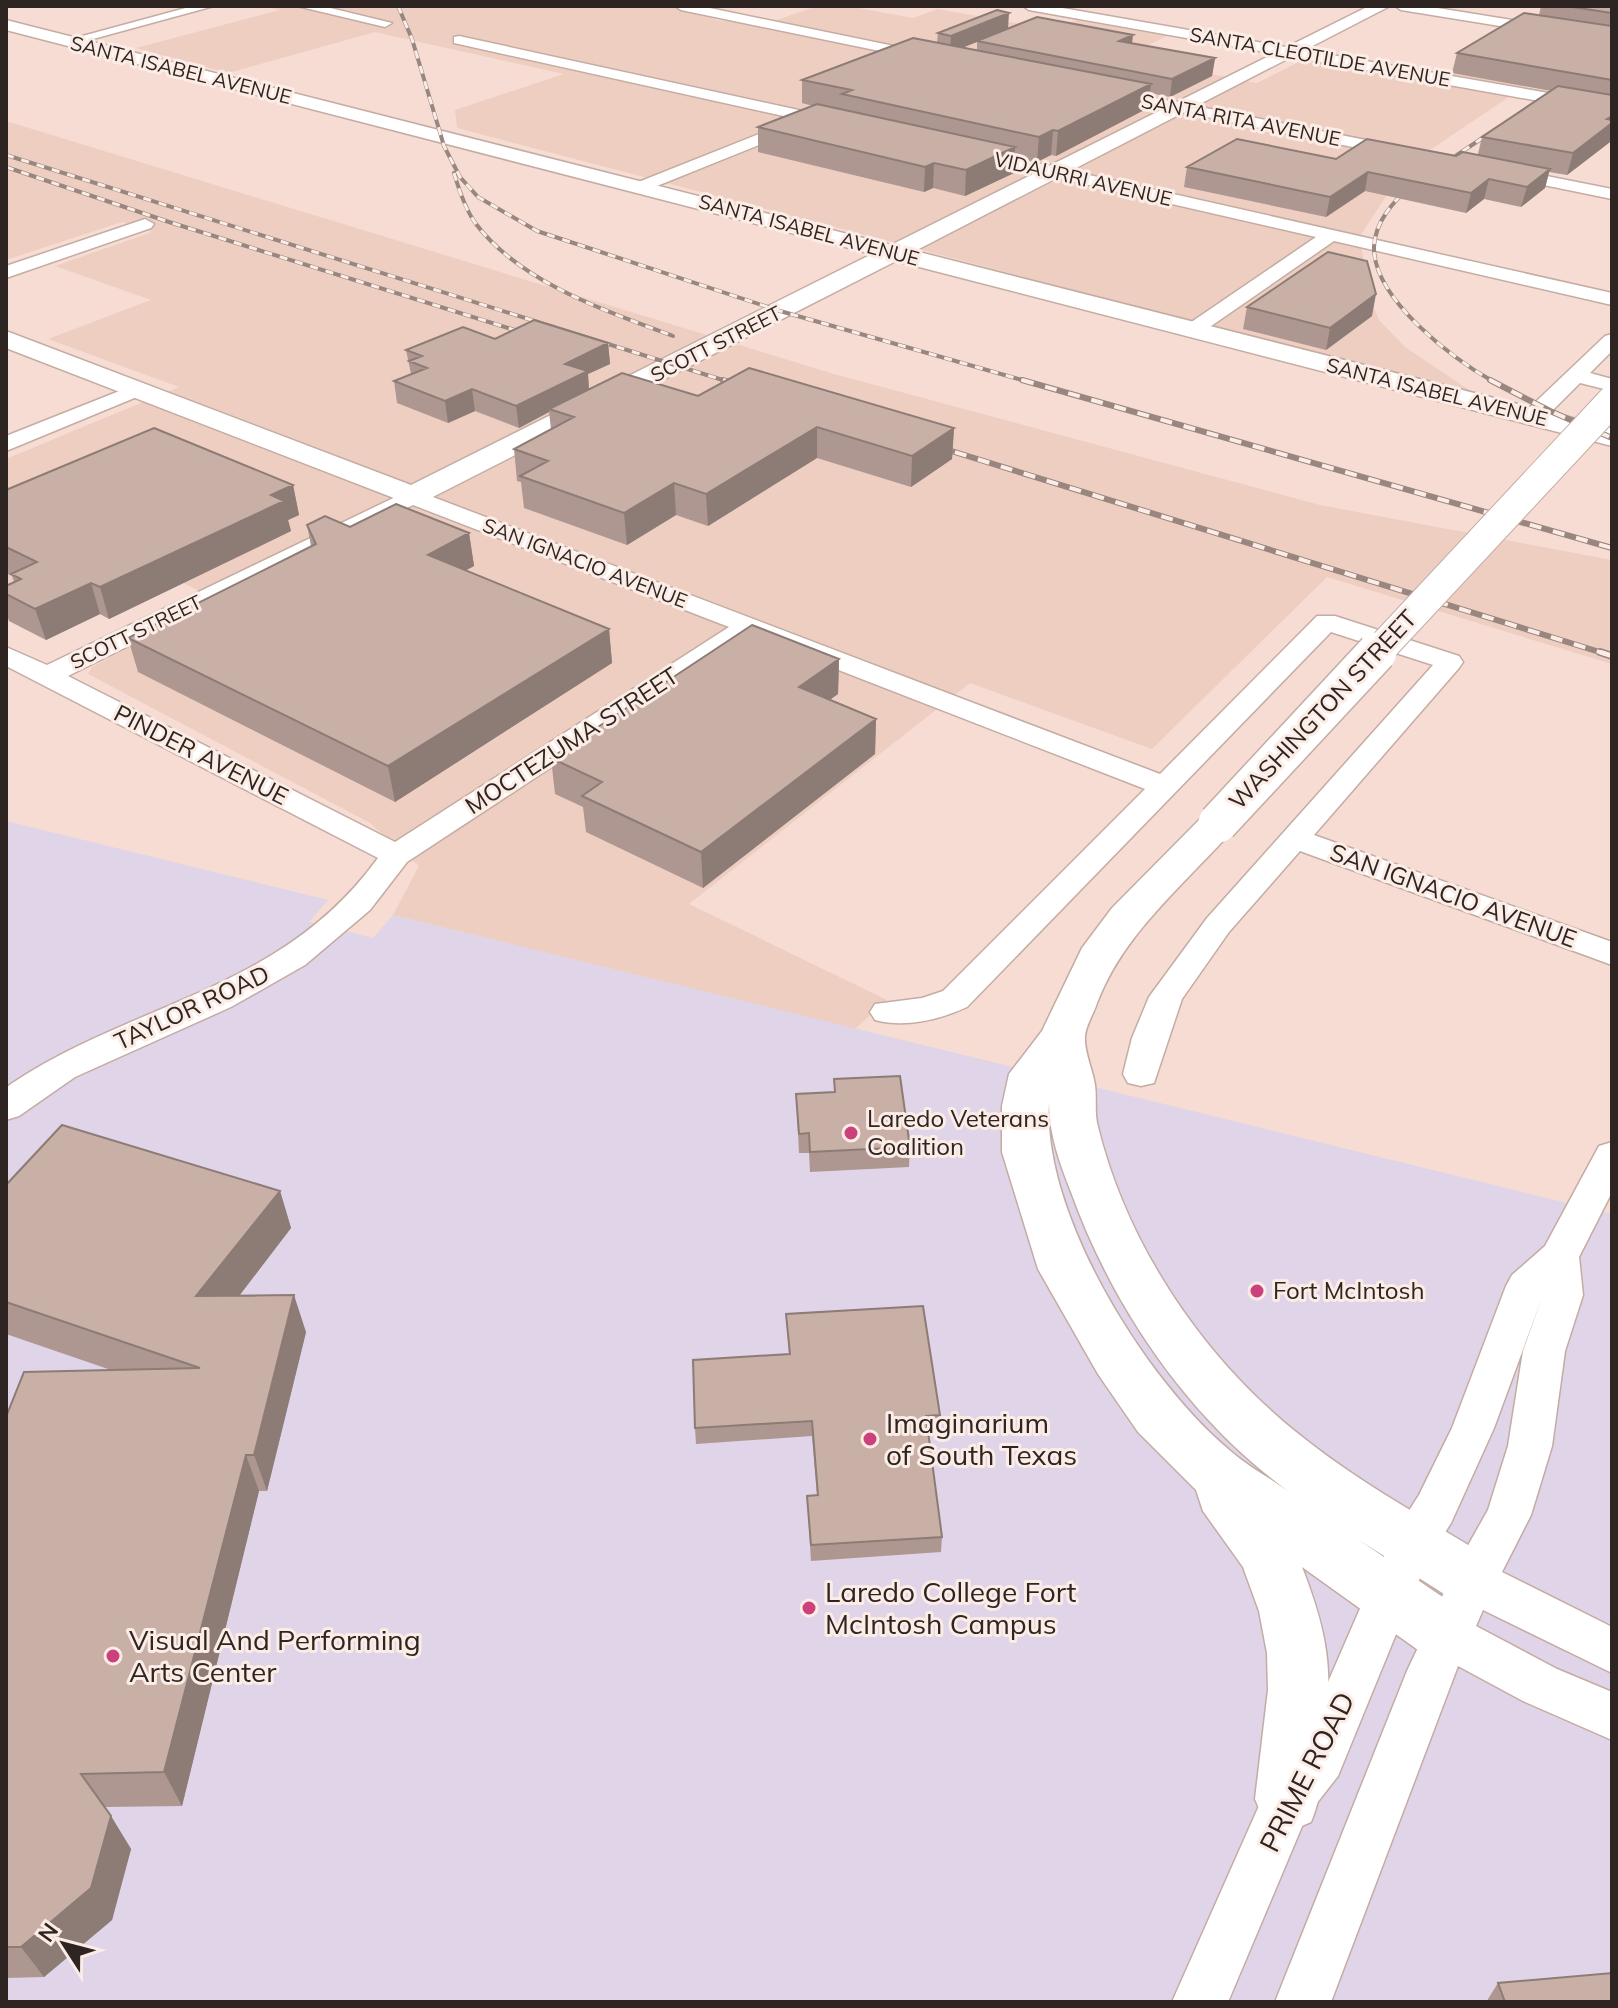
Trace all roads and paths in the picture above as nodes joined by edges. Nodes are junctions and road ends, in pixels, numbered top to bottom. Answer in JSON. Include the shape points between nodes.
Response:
{"nodes":[{"id":1,"x":208,"y":6,"type":"edge"},
{"id":2,"x":303,"y":6,"type":"edge"},
{"id":3,"x":681,"y":6,"type":"edge"},
{"id":4,"x":1029,"y":6,"type":"edge"},
{"id":5,"x":1086,"y":6,"type":"edge"},
{"id":6,"x":1382,"y":6,"type":"edge"},
{"id":7,"x":1401,"y":6,"type":"edge"},
{"id":8,"x":776,"y":11,"type":"dead end"},
{"id":9,"x":1069,"y":13,"type":"junction"},
{"id":10,"x":738,"y":20,"type":"junction"},
{"id":11,"x":385,"y":23,"type":"dead end"},
{"id":12,"x":6,"y":25,"type":"edge"},
{"id":13,"x":1039,"y":25,"type":"edge"},
{"id":14,"x":459,"y":40,"type":"dead end"},
{"id":15,"x":1612,"y":40,"type":"edge"},
{"id":16,"x":71,"y":41,"type":"junction"},
{"id":17,"x":1290,"y":52,"type":"junction"},
{"id":18,"x":950,"y":61,"type":"edge"},
{"id":19,"x":1088,"y":89,"type":"edge"},
{"id":20,"x":1180,"y":107,"type":"junction"},
{"id":21,"x":1612,"y":109,"type":"edge"},
{"id":22,"x":813,"y":118,"type":"junction"},
{"id":23,"x":858,"y":128,"type":"edge"},
{"id":24,"x":948,"y":149,"type":"edge"},
{"id":25,"x":1418,"y":156,"type":"edge"},
{"id":26,"x":1478,"y":167,"type":"edge"},
{"id":27,"x":1054,"y":173,"type":"junction"},
{"id":28,"x":642,"y":187,"type":"junction"},
{"id":29,"x":1612,"y":194,"type":"edge"},
{"id":30,"x":145,"y":224,"type":"dead end"},
{"id":31,"x":1330,"y":236,"type":"junction"},
{"id":32,"x":895,"y":253,"type":"junction"},
{"id":33,"x":6,"y":272,"type":"edge"},
{"id":34,"x":1612,"y":299,"type":"edge"},
{"id":35,"x":1194,"y":329,"type":"junction"},
{"id":36,"x":6,"y":339,"type":"edge"},
{"id":37,"x":1612,"y":340,"type":"edge"},
{"id":38,"x":1576,"y":376,"type":"junction"},
{"id":39,"x":1612,"y":385,"type":"edge"},
{"id":40,"x":137,"y":390,"type":"junction"},
{"id":41,"x":1612,"y":401,"type":"edge"},
{"id":42,"x":1533,"y":417,"type":"junction"},
{"id":43,"x":1612,"y":437,"type":"edge"},
{"id":44,"x":6,"y":444,"type":"edge"},
{"id":45,"x":412,"y":496,"type":"junction"},
{"id":46,"x":748,"y":626,"type":"junction"},
{"id":47,"x":6,"y":655,"type":"edge"},
{"id":48,"x":47,"y":676,"type":"junction"},
{"id":49,"x":1164,"y":786,"type":"junction"},
{"id":50,"x":1294,"y":838,"type":"junction"},
{"id":51,"x":396,"y":855,"type":"junction"},
{"id":52,"x":1612,"y":954,"type":"edge"},
{"id":53,"x":887,"y":1012,"type":"dead end"},
{"id":54,"x":1062,"y":1037,"type":"junction"},
{"id":55,"x":1141,"y":1074,"type":"dead end"},
{"id":56,"x":6,"y":1107,"type":"edge"},
{"id":57,"x":1612,"y":1156,"type":"edge"},
{"id":58,"x":1559,"y":1257,"type":"junction"},
{"id":59,"x":1208,"y":1467,"type":"junction"},
{"id":60,"x":1414,"y":1542,"type":"junction"},
{"id":61,"x":1473,"y":1580,"type":"junction"},
{"id":62,"x":1388,"y":1596,"type":"junction"},
{"id":63,"x":1447,"y":1635,"type":"junction"},
{"id":64,"x":1612,"y":1651,"type":"edge"},
{"id":65,"x":1612,"y":1716,"type":"edge"},
{"id":66,"x":1288,"y":1799,"type":"junction"},
{"id":67,"x":1200,"y":2002,"type":"edge"},
{"id":68,"x":1303,"y":2002,"type":"edge"}],
"edges":[{"from":1,"to":16,"type":"street"},
{"from":2,"to":11,"type":"street"},
{"from":3,"to":10,"type":"street"},
{"from":4,"to":9,"type":"street","name":"SANTA CLEOTILDE AVENUE"},
{"from":5,"to":9,"type":"street"},
{"from":6,"to":17,"type":"main road","name":"SCOTT STREET"},
{"from":7,"to":15,"type":"street"},
{"from":8,"to":10,"type":"street"},
{"from":9,"to":13,"type":"street"},
{"from":9,"to":17,"type":"street","name":"SANTA CLEOTILDE AVENUE"},
{"from":10,"to":18,"type":"street"},
{"from":12,"to":16,"type":"main road","name":"SANTA ISABEL AVENUE"},
{"from":14,"to":22,"type":"street"},
{"from":16,"to":28,"type":"main road","name":"SANTA ISABEL AVENUE"},
{"from":17,"to":20,"type":"main road","name":"SCOTT STREET"},
{"from":17,"to":21,"type":"street","name":"SANTA CLEOTILDE AVENUE"},
{"from":19,"to":20,"type":"street","name":"SANTA RITA AVENUE"},
{"from":20,"to":25,"type":"street","name":"SANTA RITA AVENUE"},
{"from":20,"to":27,"type":"main road","name":"SCOTT STREET"},
{"from":22,"to":23,"type":"street"},
{"from":22,"to":28,"type":"street"},
{"from":24,"to":27,"type":"street","name":"VIDAURRI AVENUE"},
{"from":26,"to":29,"type":"street"},
{"from":27,"to":31,"type":"street","name":"VIDAURRI AVENUE"},
{"from":27,"to":32,"type":"main road","name":"SCOTT STREET"},
{"from":28,"to":32,"type":"main road","name":"SANTA ISABEL AVENUE"},
{"from":30,"to":33,"type":"street"},
{"from":31,"to":34,"type":"street","name":"VIDAURRI AVENUE"},
{"from":31,"to":35,"type":"street"},
{"from":32,"to":35,"type":"main road","name":"SANTA ISABEL AVENUE"},
{"from":32,"to":45,"type":"main road","name":"SCOTT STREET"},
{"from":35,"to":42,"type":"main road","name":"SANTA ISABEL AVENUE"},
{"from":36,"to":40,"type":"main road","name":"SAN IGNACIO AVENUE"},
{"from":37,"to":38,"type":"street"},
{"from":38,"to":39,"type":"street"},
{"from":38,"to":42,"type":"street"},
{"from":40,"to":44,"type":"street"},
{"from":40,"to":45,"type":"main road","name":"SAN IGNACIO AVENUE"},
{"from":41,"to":54,"type":"main road","name":"WASHINGTON STREET","bridge":true,"via":[[1127,917],[1103,948]]},
{"from":42,"to":43,"type":"main road","name":"SANTA ISABEL AVENUE"},
{"from":45,"to":46,"type":"street","name":"SAN IGNACIO AVENUE"},
{"from":45,"to":48,"type":"street","name":"SCOTT STREET"},
{"from":46,"to":49,"type":"street","name":"SAN IGNACIO AVENUE"},
{"from":46,"to":51,"type":"street","name":"MOCTEZUMA STREET"},
{"from":47,"to":48,"type":"street","name":"PINDER AVENUE"},
{"from":48,"to":51,"type":"street","name":"PINDER AVENUE"},
{"from":49,"to":50,"type":"street","via":[[1326,622],[1450,662]]},
{"from":49,"to":53,"type":"street","via":[[955,999],[912,1012]]},
{"from":50,"to":52,"type":"street","name":"SAN IGNACIO AVENUE"},
{"from":50,"to":55,"type":"street","via":[[1218,925],[1166,997]]},
{"from":51,"to":56,"type":"street","name":"TAYLOR ROAD","via":[[360,902],[272,971],[55,1074]]},
{"from":54,"to":59,"type":"main road","name":"WASHINGTON STREET","via":[[1032,1074],[1025,1106],[1026,1152],[1044,1213],[1064,1269],[1117,1359],[1158,1416]]},
{"from":54,"to":60,"type":"main road","via":[[1074,1124],[1095,1192],[1165,1327],[1253,1429],[1310,1474]]},
{"from":57,"to":58,"type":"street"},
{"from":58,"to":60,"type":"street","name":"PRIME ROAD","via":[[1526,1286],[1473,1428]]},
{"from":58,"to":61,"type":"street","via":[[1563,1295],[1544,1351],[1530,1446],[1509,1515]]},
{"from":59,"to":62,"type":"main road"},
{"from":59,"to":66,"type":"main road","via":[[1268,1554],[1289,1611],[1299,1690]]},
{"from":60,"to":61,"type":"main road"},
{"from":60,"to":62,"type":"street","name":"PRIME ROAD"},
{"from":61,"to":63,"type":"street"},
{"from":61,"to":64,"type":"street"},
{"from":62,"to":63,"type":"main road"},
{"from":62,"to":66,"type":"street","name":"PRIME ROAD","via":[[1320,1759]]},
{"from":63,"to":65,"type":"street"},
{"from":63,"to":68,"type":"street"},
{"from":66,"to":67,"type":"street","name":"PRIME ROAD"}]}
